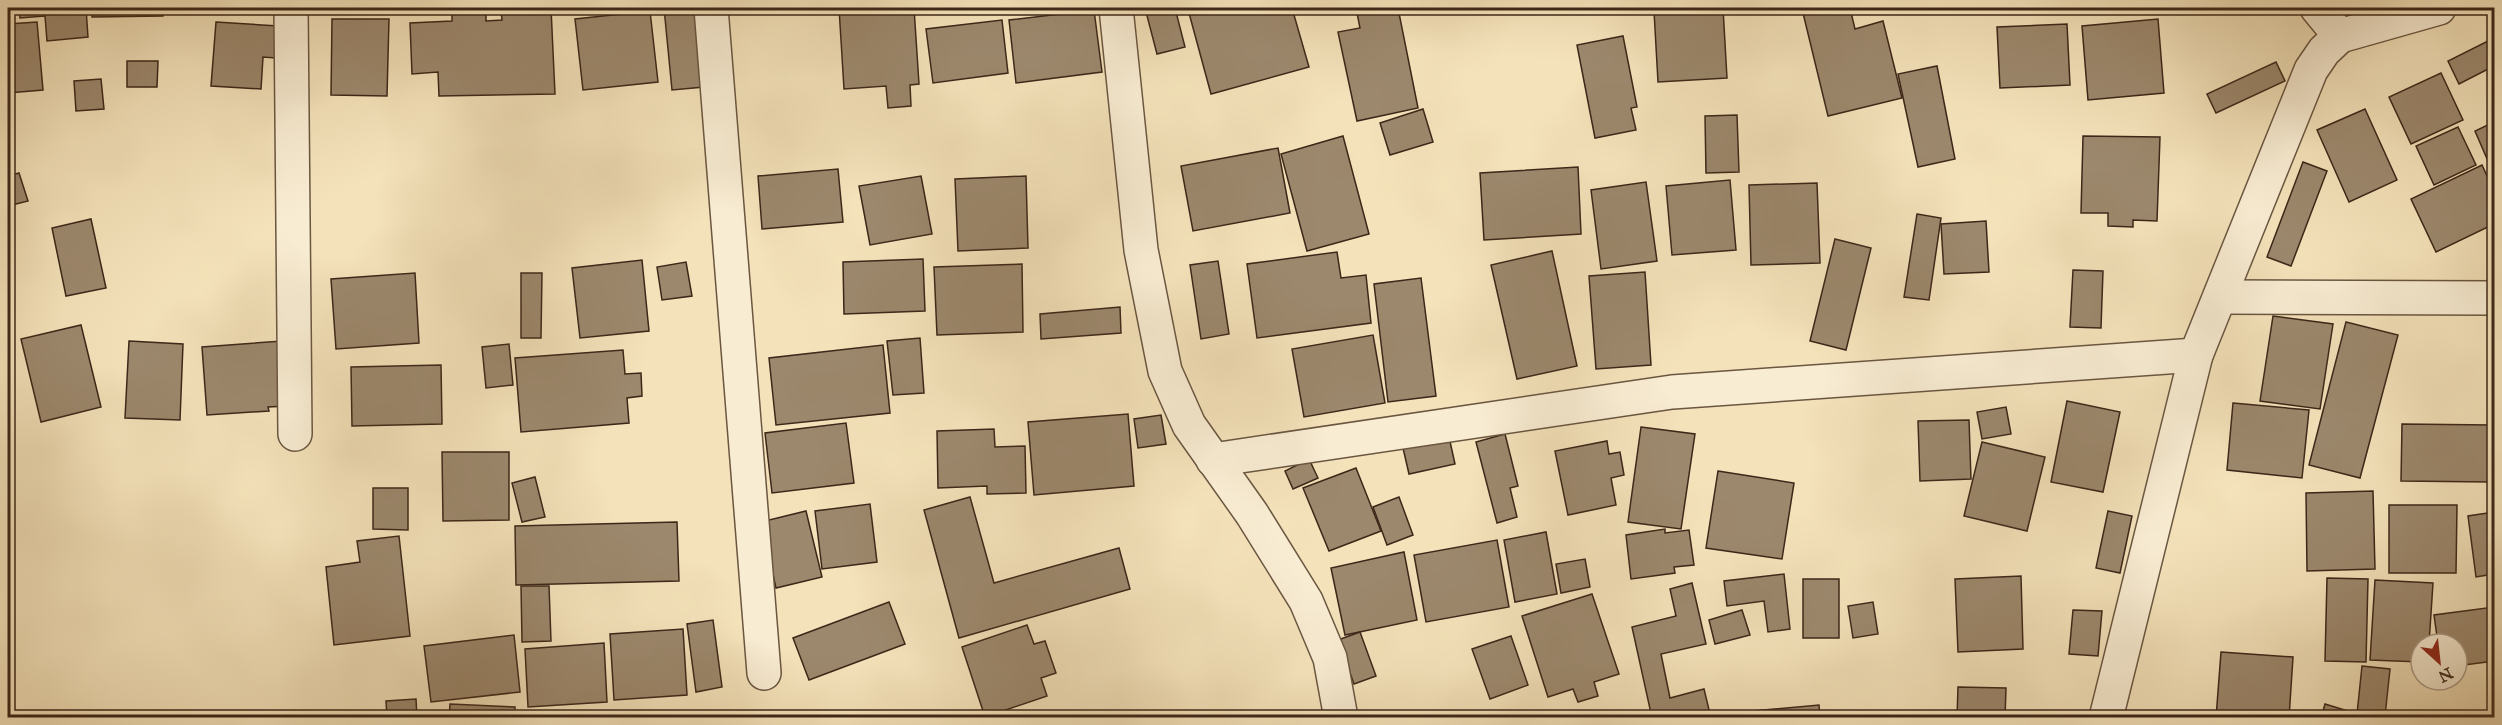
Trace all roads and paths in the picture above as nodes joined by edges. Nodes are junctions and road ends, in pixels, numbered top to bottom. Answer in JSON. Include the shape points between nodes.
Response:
{"nodes":[{"id":1,"x":291,"y":8,"type":"edge"},
{"id":2,"x":711,"y":8,"type":"edge"},
{"id":3,"x":1116,"y":8,"type":"edge"},
{"id":4,"x":2317,"y":8,"type":"edge"},
{"id":5,"x":2439,"y":8,"type":"edge"},
{"id":6,"x":2340,"y":36,"type":"junction"},
{"id":7,"x":2220,"y":297,"type":"junction"},
{"id":8,"x":2494,"y":298,"type":"edge"},
{"id":9,"x":2196,"y":356,"type":"junction"},
{"id":10,"x":295,"y":434,"type":"dead end"},
{"id":11,"x":1213,"y":460,"type":"junction"},
{"id":12,"x":764,"y":673,"type":"dead end"},
{"id":13,"x":1341,"y":717,"type":"edge"},
{"id":14,"x":2106,"y":717,"type":"edge"}],
"edges":[{"from":1,"to":10,"type":"street"},
{"from":2,"to":12,"type":"street"},
{"from":3,"to":11,"type":"street","via":[[1141,250],[1165,372],[1189,425]]},
{"from":4,"to":6,"type":"street"},
{"from":5,"to":6,"type":"street"},
{"from":6,"to":7,"type":"street","via":[[2311,70]]},
{"from":7,"to":8,"type":"street"},
{"from":7,"to":9,"type":"street"},
{"from":9,"to":11,"type":"street","via":[[1672,392]]},
{"from":9,"to":14,"type":"street"},
{"from":11,"to":13,"type":"street","via":[[1306,601],[1330,658]]}]}
